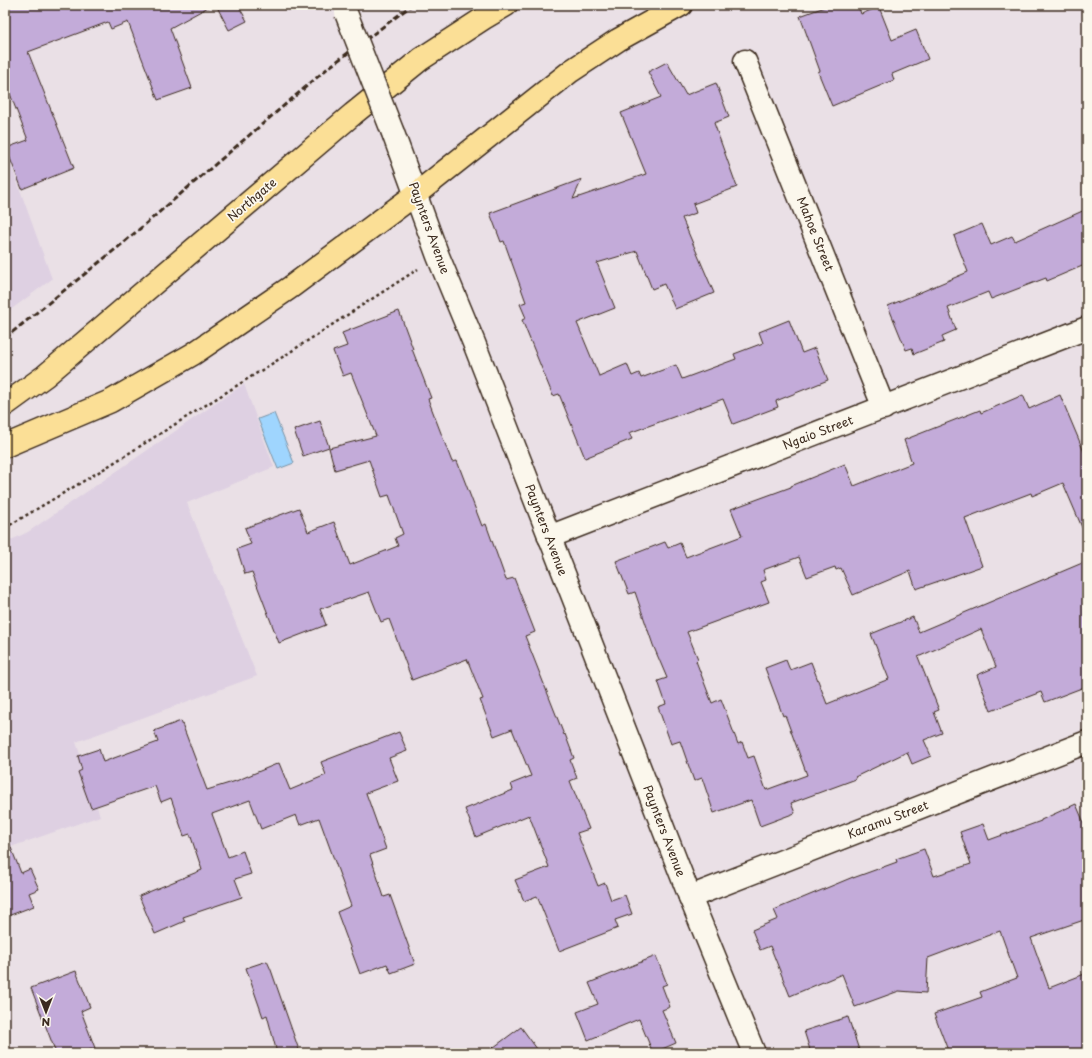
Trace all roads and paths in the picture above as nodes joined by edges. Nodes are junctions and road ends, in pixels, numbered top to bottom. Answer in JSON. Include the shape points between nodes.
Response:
{"nodes":[{"id":1,"x":506,"y":5,"type":"edge"},
{"id":2,"x":680,"y":5,"type":"edge"},
{"id":3,"x":344,"y":9,"type":"edge"},
{"id":4,"x":745,"y":60,"type":"dead end"},
{"id":5,"x":416,"y":194,"type":"junction"},
{"id":6,"x":438,"y":256,"type":"junction"},
{"id":7,"x":1087,"y":328,"type":"edge"},
{"id":8,"x":5,"y":404,"type":"edge"},
{"id":9,"x":884,"y":408,"type":"junction"},
{"id":10,"x":5,"y":446,"type":"edge"},
{"id":11,"x":5,"y":528,"type":"edge"},
{"id":12,"x":549,"y":537,"type":"junction"},
{"id":13,"x":1087,"y":742,"type":"edge"},
{"id":14,"x":690,"y":897,"type":"junction"},
{"id":15,"x":754,"y":1053,"type":"edge"}],
"edges":[{"from":1,"to":8,"type":"highway","name":"Northgate","via":[[421,59],[45,376]]},
{"from":2,"to":5,"type":"highway","via":[[618,40],[571,71]]},
{"from":3,"to":5,"type":"street","name":"Paynters Avenue","bridge":true},
{"from":4,"to":9,"type":"street","name":"Mahoe Street"},
{"from":5,"to":6,"type":"street","name":"Paynters Avenue"},
{"from":5,"to":10,"type":"highway","via":[[285,291],[194,354],[111,401]]},
{"from":6,"to":11,"type":"path","via":[[281,358]]},
{"from":6,"to":12,"type":"street","name":"Paynters Avenue"},
{"from":7,"to":9,"type":"street","name":"Ngaio Street"},
{"from":9,"to":12,"type":"street","name":"Ngaio Street"},
{"from":12,"to":14,"type":"street","name":"Paynters Avenue"},
{"from":13,"to":14,"type":"street","name":"Karamu Street"},
{"from":14,"to":15,"type":"street","name":"Paynters Avenue"}]}
